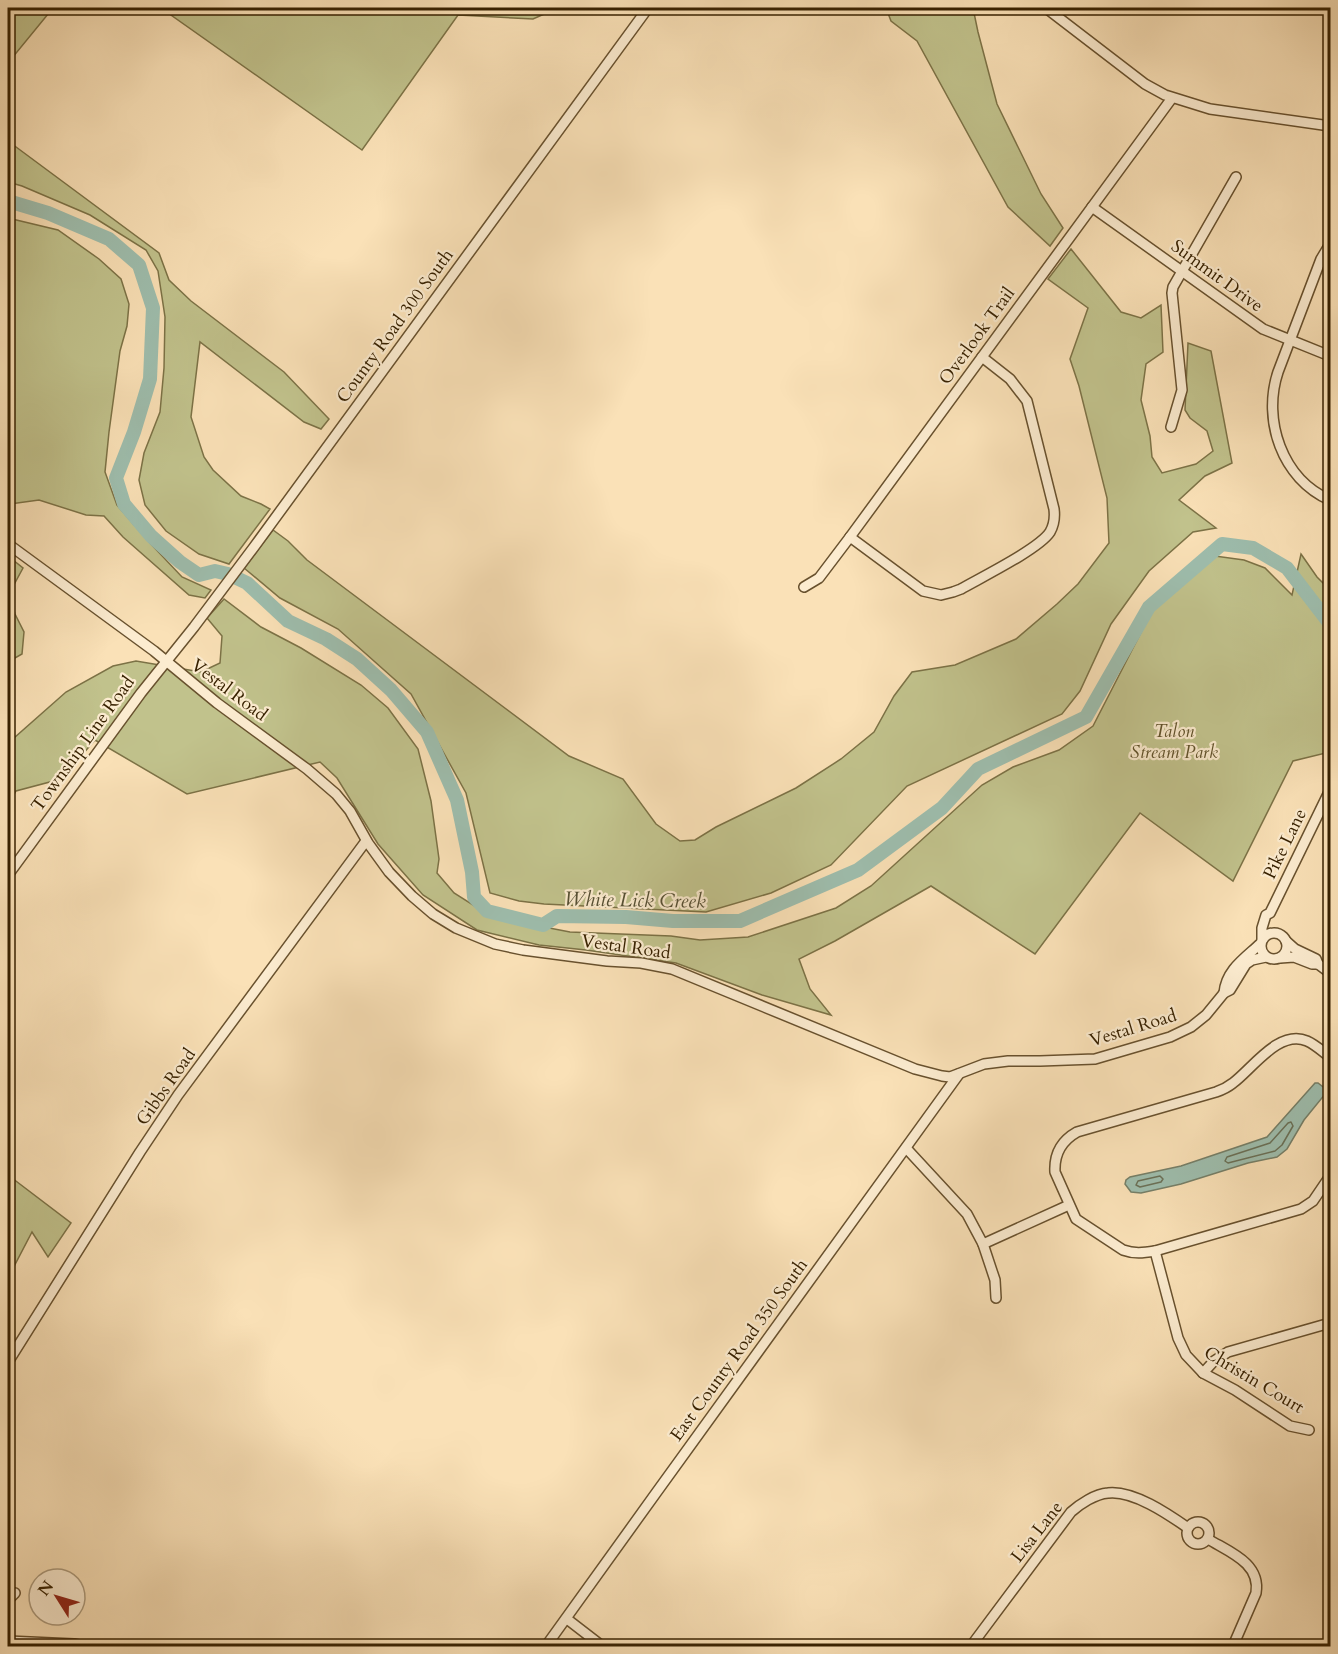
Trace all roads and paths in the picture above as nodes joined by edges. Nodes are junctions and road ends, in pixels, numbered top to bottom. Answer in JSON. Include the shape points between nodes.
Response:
{"nodes":[{"id":1,"x":648,"y":8,"type":"edge"},
{"id":2,"x":1046,"y":8,"type":"edge"},
{"id":3,"x":1172,"y":98,"type":"junction"},
{"id":4,"x":1330,"y":126,"type":"edge"},
{"id":5,"x":1236,"y":177,"type":"dead end"},
{"id":6,"x":1092,"y":207,"type":"junction"},
{"id":7,"x":1330,"y":244,"type":"edge"},
{"id":8,"x":1183,"y":272,"type":"junction"},
{"id":9,"x":1290,"y":340,"type":"junction"},
{"id":10,"x":1330,"y":356,"type":"edge"},
{"id":11,"x":982,"y":357,"type":"junction"},
{"id":12,"x":1171,"y":427,"type":"dead end"},
{"id":13,"x":1330,"y":500,"type":"edge"},
{"id":14,"x":850,"y":537,"type":"junction"},
{"id":15,"x":8,"y":544,"type":"edge"},
{"id":16,"x":804,"y":587,"type":"dead end"},
{"id":17,"x":165,"y":662,"type":"junction"},
{"id":18,"x":1330,"y":790,"type":"edge"},
{"id":19,"x":366,"y":841,"type":"junction"},
{"id":20,"x":8,"y":875,"type":"edge"},
{"id":21,"x":1270,"y":913,"type":"junction"},
{"id":22,"x":1283,"y":938,"type":"junction"},
{"id":23,"x":1261,"y":942,"type":"junction"},
{"id":24,"x":1266,"y":957,"type":"junction"},
{"id":25,"x":1280,"y":958,"type":"junction"},
{"id":26,"x":1318,"y":964,"type":"junction"},
{"id":27,"x":1330,"y":974,"type":"edge"},
{"id":28,"x":1224,"y":993,"type":"junction"},
{"id":29,"x":1330,"y":1058,"type":"edge"},
{"id":30,"x":959,"y":1074,"type":"junction"},
{"id":31,"x":906,"y":1148,"type":"junction"},
{"id":32,"x":1330,"y":1176,"type":"edge"},
{"id":33,"x":1069,"y":1204,"type":"junction"},
{"id":34,"x":983,"y":1244,"type":"junction"},
{"id":35,"x":1155,"y":1251,"type":"junction"},
{"id":36,"x":996,"y":1298,"type":"dead end"},
{"id":37,"x":1330,"y":1323,"type":"edge"},
{"id":38,"x":8,"y":1362,"type":"edge"},
{"id":39,"x":1203,"y":1373,"type":"junction"},
{"id":40,"x":1309,"y":1430,"type":"dead end"},
{"id":41,"x":1188,"y":1527,"type":"junction"},
{"id":42,"x":1208,"y":1539,"type":"junction"},
{"id":43,"x":567,"y":1619,"type":"junction"},
{"id":44,"x":8,"y":1641,"type":"edge"},
{"id":45,"x":58,"y":1645,"type":"edge"},
{"id":46,"x":84,"y":1647,"type":"edge"},
{"id":47,"x":546,"y":1647,"type":"edge"},
{"id":48,"x":602,"y":1647,"type":"edge"},
{"id":49,"x":971,"y":1647,"type":"edge"},
{"id":50,"x":1233,"y":1647,"type":"edge"}],
"edges":[{"from":1,"to":17,"type":"street","name":"County Road 300 South","via":[[254,547]]},
{"from":2,"to":3,"type":"street","via":[[1145,84]]},
{"from":3,"to":4,"type":"street","via":[[1210,109]]},
{"from":3,"to":6,"type":"street","name":"Overlook Trail"},
{"from":5,"to":8,"type":"street"},
{"from":6,"to":8,"type":"street","name":"Summit Drive"},
{"from":6,"to":11,"type":"street","name":"Overlook Trail"},
{"from":7,"to":9,"type":"street"},
{"from":8,"to":9,"type":"street","name":"Summit Drive","via":[[1263,329]]},
{"from":8,"to":12,"type":"street","via":[[1172,293],[1182,390]]},
{"from":9,"to":10,"type":"street","name":"Summit Drive"},
{"from":9,"to":13,"type":"street","via":[[1273,392],[1278,443],[1297,476]]},
{"from":11,"to":14,"type":"street","name":"Overlook Trail"},
{"from":11,"to":14,"type":"street","via":[[1010,379],[1027,401],[1054,509],[1050,531],[1034,547],[961,589],[941,595],[922,591]]},
{"from":14,"to":16,"type":"street","name":"Overlook Trail","via":[[819,578]]},
{"from":15,"to":17,"type":"street","name":"Vestal Road"},
{"from":17,"to":19,"type":"street","name":"Vestal Road","via":[[336,794]]},
{"from":17,"to":20,"type":"street","name":"Township Line Road"},
{"from":18,"to":21,"type":"street","name":"Pike Lane"},
{"from":19,"to":30,"type":"street","name":"Vestal Road","via":[[412,897],[433,914],[478,938],[524,950],[672,969],[915,1069],[942,1077]]},
{"from":19,"to":38,"type":"street","name":"Gibbs Road","via":[[178,1095]]},
{"from":21,"to":22,"type":"street","via":[[1274,928]]},
{"from":21,"to":23,"type":"street","name":"Pike Lane","via":[[1264,920]]},
{"from":22,"to":23,"type":"street","via":[[1273,933]]},
{"from":22,"to":25,"type":"street","via":[[1286,951]]},
{"from":22,"to":26,"type":"street"},
{"from":23,"to":24,"type":"street","via":[[1261,952]]},
{"from":23,"to":28,"type":"street","name":"Vestal Road","via":[[1237,964]]},
{"from":24,"to":25,"type":"street"},
{"from":24,"to":28,"type":"street","name":"Vestal Road","via":[[1246,964]]},
{"from":25,"to":26,"type":"street","via":[[1294,957]]},
{"from":26,"to":27,"type":"street"},
{"from":28,"to":30,"type":"street","name":"Vestal Road","via":[[1191,1027],[1141,1046],[1095,1059],[984,1064]]},
{"from":29,"to":33,"type":"street","via":[[1308,1041],[1287,1039],[1232,1084],[1216,1092],[1068,1137],[1058,1150],[1055,1172]]},
{"from":30,"to":31,"type":"street","name":"East County Road 350 South"},
{"from":31,"to":34,"type":"street","via":[[963,1207]]},
{"from":31,"to":43,"type":"street","name":"East County Road 350 South"},
{"from":32,"to":35,"type":"street","via":[[1313,1201],[1301,1209]]},
{"from":33,"to":34,"type":"street"},
{"from":33,"to":35,"type":"street","via":[[1082,1224],[1123,1250],[1140,1254]]},
{"from":34,"to":36,"type":"street","via":[[996,1280]]},
{"from":35,"to":39,"type":"street","name":"Christin Court","via":[[1178,1338],[1186,1355]]},
{"from":37,"to":39,"type":"street","via":[[1228,1352]]},
{"from":39,"to":40,"type":"street","name":"Christin Court","via":[[1290,1426]]},
{"from":41,"to":42,"type":"street","via":[[1197,1522],[1204,1524],[1209,1530]]},
{"from":41,"to":42,"type":"street","via":[[1187,1537],[1193,1543],[1202,1544]]},
{"from":41,"to":49,"type":"street","name":"Lisa Lane","via":[[1123,1494],[1106,1493],[1080,1504]]},
{"from":42,"to":50,"type":"street","via":[[1246,1563],[1258,1584]]},
{"from":43,"to":47,"type":"street","name":"East County Road 350 South"},
{"from":43,"to":48,"type":"street"},
{"from":44,"to":45,"type":"street"},
{"from":45,"to":46,"type":"street"}]}
